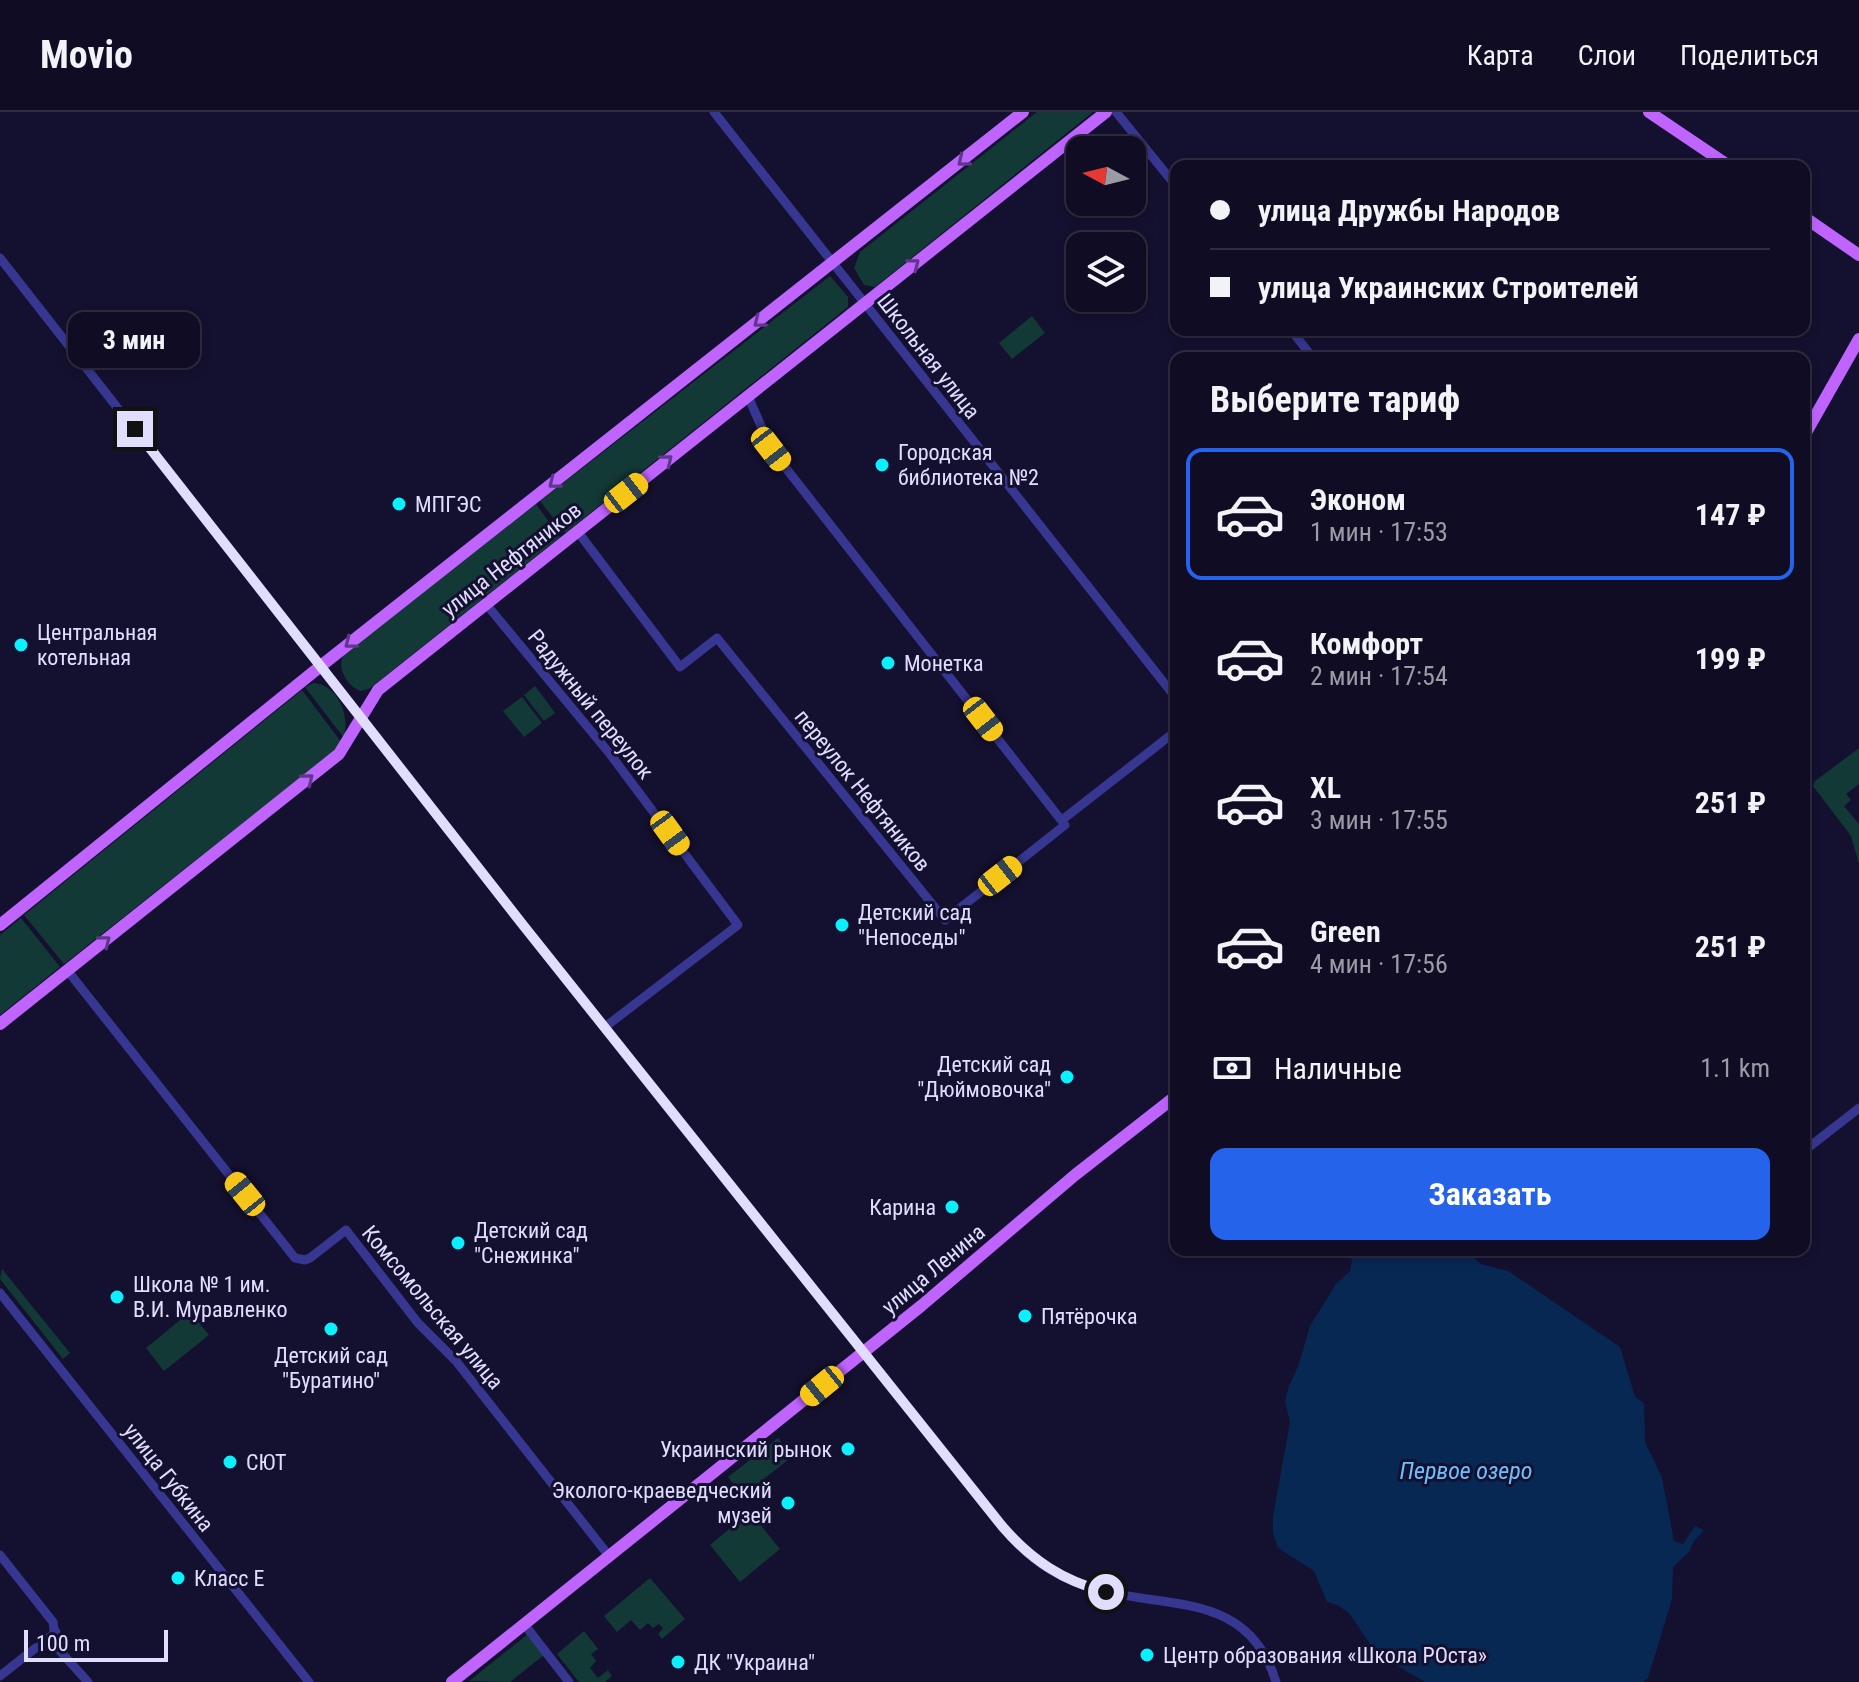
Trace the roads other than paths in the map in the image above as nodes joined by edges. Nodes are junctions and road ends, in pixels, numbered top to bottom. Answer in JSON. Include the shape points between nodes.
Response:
{"nodes":[{"id":1,"x":714,"y":112,"type":"edge"},
{"id":2,"x":1023,"y":112,"type":"edge"},
{"id":3,"x":1106,"y":112,"type":"edge"},
{"id":4,"x":1116,"y":112,"type":"edge"},
{"id":5,"x":1649,"y":112,"type":"edge"},
{"id":6,"x":1720,"y":160,"type":"edge"},
{"id":7,"x":1170,"y":179,"type":"edge"},
{"id":8,"x":1810,"y":221,"type":"edge"},
{"id":9,"x":1859,"y":255,"type":"edge"},
{"id":10,"x":0,"y":258,"type":"edge"},
{"id":11,"x":834,"y":264,"type":"junction"},
{"id":12,"x":865,"y":303,"type":"junction"},
{"id":13,"x":1296,"y":336,"type":"edge"},
{"id":14,"x":1859,"y":339,"type":"edge"},
{"id":15,"x":1308,"y":352,"type":"edge"},
{"id":16,"x":748,"y":396,"type":"junction"},
{"id":17,"x":1810,"y":425,"type":"edge"},
{"id":18,"x":578,"y":532,"type":"junction"},
{"id":19,"x":486,"y":604,"type":"junction"},
{"id":20,"x":322,"y":665,"type":"junction"},
{"id":21,"x":1170,"y":690,"type":"edge"},
{"id":22,"x":361,"y":717,"type":"junction"},
{"id":23,"x":1170,"y":736,"type":"edge"},
{"id":24,"x":1063,"y":822,"type":"junction"},
{"id":25,"x":0,"y":925,"type":"edge"},
{"id":26,"x":67,"y":970,"type":"junction"},
{"id":27,"x":0,"y":1024,"type":"edge"},
{"id":28,"x":605,"y":1027,"type":"junction"},
{"id":29,"x":1170,"y":1101,"type":"edge"},
{"id":30,"x":1859,"y":1108,"type":"edge"},
{"id":31,"x":1810,"y":1146,"type":"edge"},
{"id":32,"x":0,"y":1293,"type":"edge"},
{"id":33,"x":865,"y":1352,"type":"junction"},
{"id":34,"x":0,"y":1555,"type":"edge"},
{"id":35,"x":609,"y":1556,"type":"junction"},
{"id":36,"x":524,"y":1624,"type":"junction"},
{"id":37,"x":56,"y":1632,"type":"junction"},
{"id":38,"x":0,"y":1676,"type":"edge"},
{"id":39,"x":88,"y":1682,"type":"edge"},
{"id":40,"x":309,"y":1682,"type":"edge"},
{"id":41,"x":452,"y":1682,"type":"edge"},
{"id":42,"x":569,"y":1682,"type":"edge"},
{"id":43,"x":1276,"y":1682,"type":"edge"}],
"edges":[{"from":1,"to":11,"type":"street","name":"Школьная улица"},
{"from":2,"to":11,"type":"main road","name":"улица Нефтяников","one_way":true},
{"from":12,"to":3,"type":"main road","name":"улица Нефтяников","one_way":true},
{"from":4,"to":7,"type":"street"},
{"from":5,"to":6,"type":"main road"},
{"from":8,"to":9,"type":"main road"},
{"from":10,"to":20,"type":"street"},
{"from":11,"to":12,"type":"street","name":"Школьная улица"},
{"from":11,"to":20,"type":"main road","name":"улица Нефтяников","one_way":true},
{"from":12,"to":16,"type":"main road","name":"улица Нефтяников"},
{"from":12,"to":21,"type":"street","name":"Школьная улица"},
{"from":13,"to":15,"type":"street"},
{"from":14,"to":17,"type":"main road"},
{"from":18,"to":16,"type":"main road","name":"улица Нефтяников","one_way":true},
{"from":16,"to":24,"type":"street","via":[[771,449]]},
{"from":18,"to":19,"type":"main road","name":"улица Нефтяников"},
{"from":18,"to":24,"type":"street","name":"переулок Нефтяников","via":[[680,667],[717,638],[945,920]]},
{"from":19,"to":22,"type":"main road","name":"улица Нефтяников","via":[[378,690]]},
{"from":19,"to":28,"type":"street","name":"Радужный переулок","via":[[618,764],[738,925]]},
{"from":20,"to":22,"type":"street"},
{"from":20,"to":25,"type":"main road","name":"улица Нефтяников"},
{"from":26,"to":22,"type":"main road","name":"улица Нефтяников","one_way":true,"via":[[339,754]]},
{"from":22,"to":28,"type":"street"},
{"from":23,"to":24,"type":"street","name":"переулок Нефтяников"},
{"from":26,"to":27,"type":"main road","name":"улица Нефтяников"},
{"from":26,"to":35,"type":"street","name":"Комсомольская улица","via":[[295,1258],[310,1258],[346,1230]]},
{"from":28,"to":33,"type":"street"},
{"from":29,"to":33,"type":"main road","name":"улица Ленина"},
{"from":30,"to":31,"type":"street"},
{"from":32,"to":40,"type":"street","name":"улица Губкина"},
{"from":33,"to":35,"type":"main road","name":"улица Ленина"},
{"from":33,"to":43,"type":"street","via":[[1002,1526],[1037,1562],[1092,1588],[1215,1612],[1257,1644]]},
{"from":34,"to":37,"type":"street"},
{"from":35,"to":36,"type":"main road","name":"улица Ленина"},
{"from":36,"to":41,"type":"main road","name":"улица Ленина"},
{"from":36,"to":42,"type":"street"},
{"from":37,"to":38,"type":"street"},
{"from":37,"to":39,"type":"street","via":[[60,1651]]}]}
